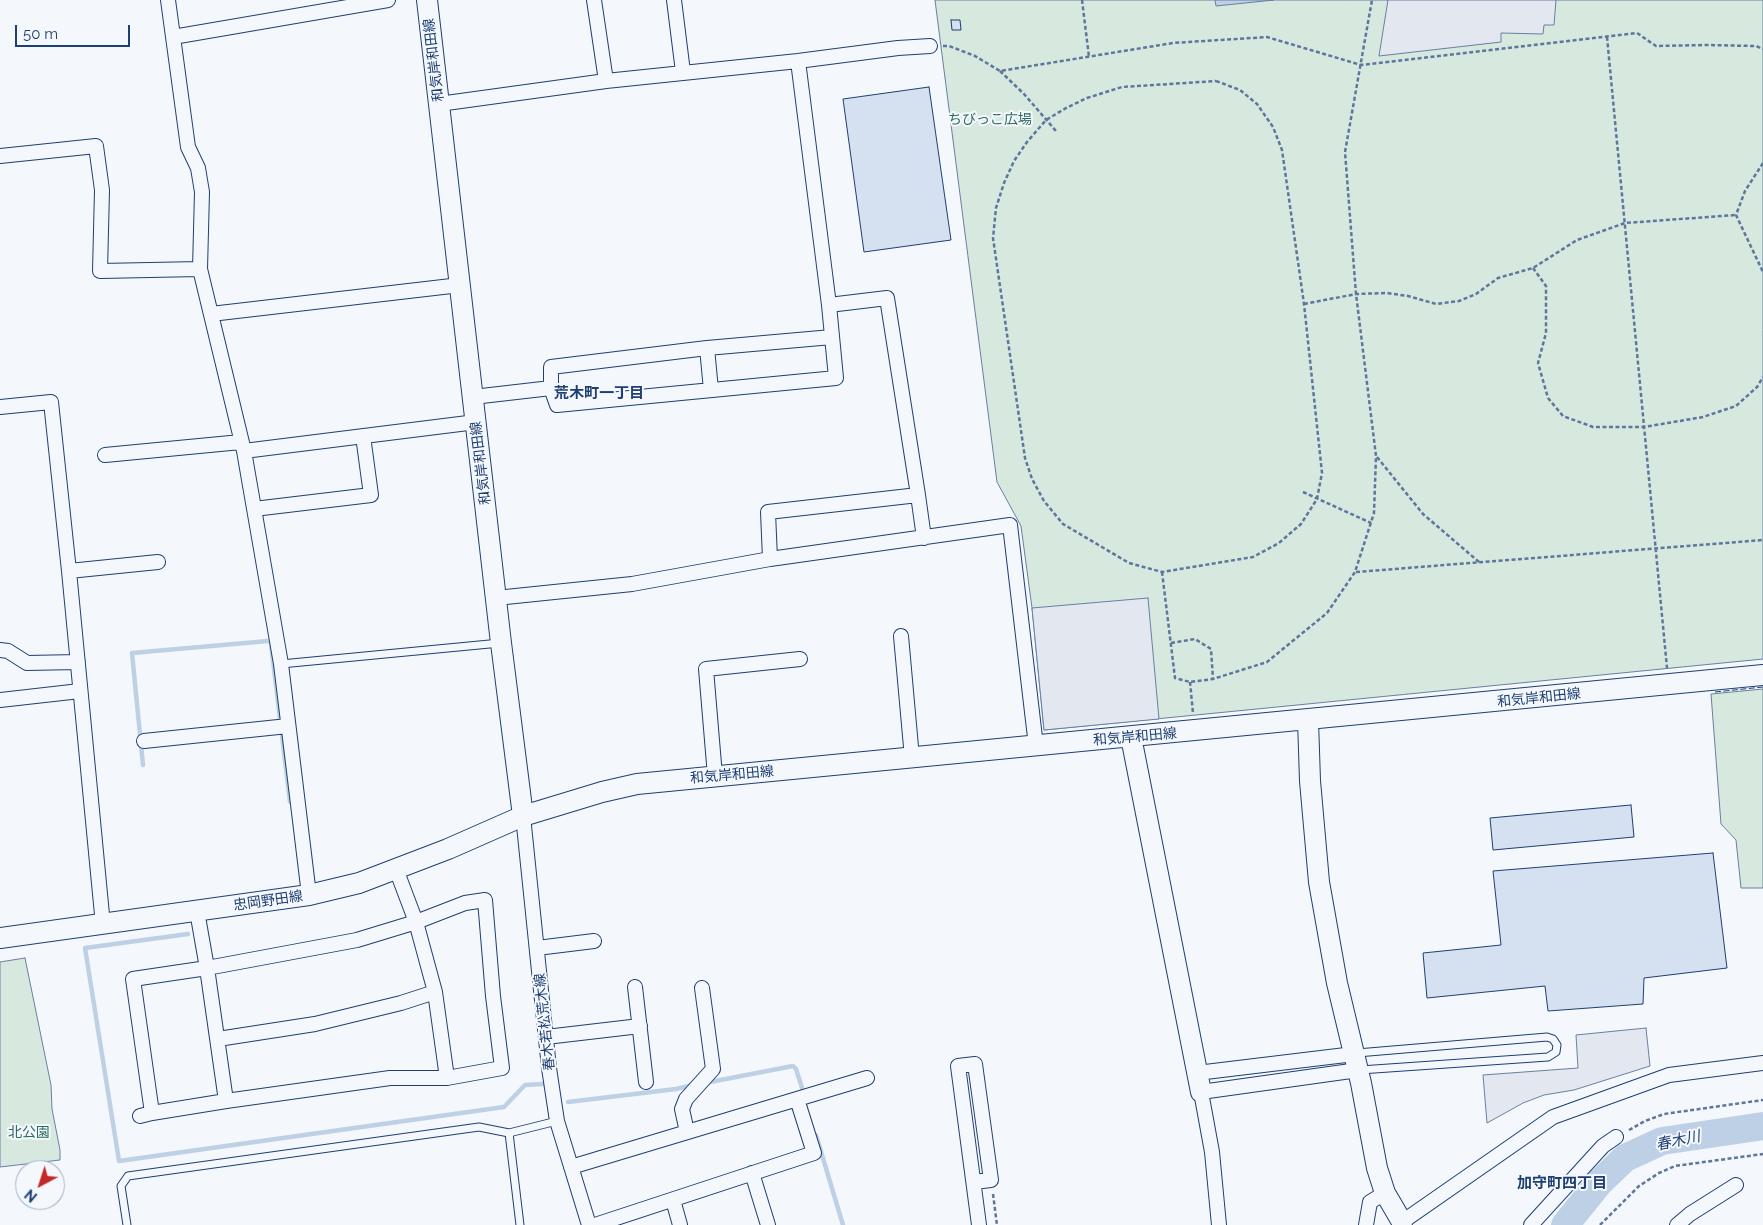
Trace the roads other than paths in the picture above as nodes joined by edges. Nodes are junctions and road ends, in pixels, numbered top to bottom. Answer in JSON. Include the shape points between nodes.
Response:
{"nodes":[{"id":1,"x":168,"y":0,"type":"edge"},
{"id":2,"x":388,"y":0,"type":"edge"},
{"id":3,"x":428,"y":0,"type":"edge"},
{"id":4,"x":594,"y":0,"type":"edge"},
{"id":5,"x":674,"y":0,"type":"edge"},
{"id":6,"x":173,"y":36,"type":"junction"},
{"id":7,"x":930,"y":46,"type":"road end"},
{"id":8,"x":798,"y":61,"type":"junction"},
{"id":9,"x":683,"y":72,"type":"junction"},
{"id":10,"x":606,"y":81,"type":"junction"},
{"id":11,"x":439,"y":104,"type":"junction"},
{"id":12,"x":0,"y":156,"type":"edge"},
{"id":13,"x":200,"y":269,"type":"junction"},
{"id":14,"x":460,"y":285,"type":"junction"},
{"id":15,"x":828,"y":305,"type":"junction"},
{"id":16,"x":211,"y":314,"type":"junction"},
{"id":17,"x":832,"y":337,"type":"junction"},
{"id":18,"x":707,"y":348,"type":"junction"},
{"id":19,"x":551,"y":388,"type":"junction"},
{"id":20,"x":711,"y":390,"type":"junction"},
{"id":21,"x":473,"y":397,"type":"junction"},
{"id":22,"x":0,"y":407,"type":"edge"},
{"id":23,"x":476,"y":422,"type":"junction"},
{"id":24,"x":363,"y":436,"type":"junction"},
{"id":25,"x":242,"y":446,"type":"junction"},
{"id":26,"x":105,"y":455,"type":"dead end"},
{"id":27,"x":918,"y":495,"type":"junction"},
{"id":28,"x":254,"y":509,"type":"junction"},
{"id":29,"x":924,"y":538,"type":"junction"},
{"id":30,"x":770,"y":559,"type":"junction"},
{"id":31,"x":158,"y":562,"type":"dead end"},
{"id":32,"x":69,"y":571,"type":"junction"},
{"id":33,"x":496,"y":598,"type":"junction"},
{"id":34,"x":900,"y":636,"type":"dead end"},
{"id":35,"x":501,"y":643,"type":"junction"},
{"id":36,"x":0,"y":650,"type":"edge"},
{"id":37,"x":800,"y":659,"type":"dead end"},
{"id":38,"x":78,"y":662,"type":"junction"},
{"id":39,"x":281,"y":664,"type":"junction"},
{"id":40,"x":1763,"y":675,"type":"edge"},
{"id":41,"x":80,"y":691,"type":"junction"},
{"id":42,"x":0,"y":700,"type":"edge"},
{"id":43,"x":1308,"y":720,"type":"junction"},
{"id":44,"x":288,"y":726,"type":"junction"},
{"id":45,"x":1131,"y":737,"type":"junction"},
{"id":46,"x":144,"y":741,"type":"dead end"},
{"id":47,"x":1036,"y":746,"type":"junction"},
{"id":48,"x":912,"y":758,"type":"junction"},
{"id":49,"x":715,"y":776,"type":"junction"},
{"id":50,"x":523,"y":816,"type":"junction"},
{"id":51,"x":396,"y":869,"type":"junction"},
{"id":52,"x":308,"y":895,"type":"junction"},
{"id":53,"x":197,"y":911,"type":"junction"},
{"id":54,"x":416,"y":922,"type":"junction"},
{"id":55,"x":103,"y":925,"type":"junction"},
{"id":56,"x":0,"y":938,"type":"edge"},
{"id":57,"x":594,"y":941,"type":"dead end"},
{"id":58,"x":537,"y":948,"type":"junction"},
{"id":59,"x":207,"y":968,"type":"junction"},
{"id":60,"x":635,"y":987,"type":"dead end"},
{"id":61,"x":702,"y":988,"type":"dead end"},
{"id":62,"x":435,"y":992,"type":"junction"},
{"id":63,"x":640,"y":1026,"type":"junction"},
{"id":64,"x":546,"y":1037,"type":"junction"},
{"id":65,"x":218,"y":1039,"type":"junction"},
{"id":66,"x":1356,"y":1062,"type":"junction"},
{"id":67,"x":1763,"y":1063,"type":"edge"},
{"id":68,"x":447,"y":1078,"type":"junction"},
{"id":69,"x":866,"y":1078,"type":"dead end"},
{"id":70,"x":646,"y":1082,"type":"dead end"},
{"id":71,"x":1199,"y":1083,"type":"junction"},
{"id":72,"x":797,"y":1099,"type":"junction"},
{"id":73,"x":226,"y":1101,"type":"junction"},
{"id":74,"x":557,"y":1121,"type":"junction"},
{"id":75,"x":687,"y":1132,"type":"junction"},
{"id":76,"x":509,"y":1133,"type":"junction"},
{"id":77,"x":1616,"y":1136,"type":"road end"},
{"id":78,"x":571,"y":1167,"type":"junction"},
{"id":79,"x":752,"y":1173,"type":"junction"},
{"id":80,"x":974,"y":1182,"type":"junction"},
{"id":81,"x":1736,"y":1184,"type":"dead end"},
{"id":82,"x":1385,"y":1193,"type":"junction"},
{"id":83,"x":673,"y":1200,"type":"junction"},
{"id":84,"x":1403,"y":1223,"type":"edge"},
{"id":85,"x":127,"y":1225,"type":"edge"},
{"id":86,"x":520,"y":1225,"type":"edge"},
{"id":87,"x":589,"y":1225,"type":"edge"},
{"id":88,"x":595,"y":1225,"type":"edge"},
{"id":89,"x":680,"y":1225,"type":"edge"},
{"id":90,"x":768,"y":1225,"type":"edge"},
{"id":91,"x":979,"y":1225,"type":"edge"},
{"id":92,"x":1220,"y":1225,"type":"edge"},
{"id":93,"x":1366,"y":1225,"type":"edge"},
{"id":94,"x":1531,"y":1225,"type":"edge"},
{"id":95,"x":1677,"y":1225,"type":"edge"}],
"edges":[{"from":1,"to":6,"type":"street"},
{"from":2,"to":6,"type":"street"},
{"from":3,"to":11,"type":"main road","name":"和気岸和田線"},
{"from":4,"to":10,"type":"street"},
{"from":5,"to":9,"type":"street"},
{"from":6,"to":13,"type":"street","via":[[188,147],[198,168],[202,192]]},
{"from":7,"to":8,"type":"street"},
{"from":8,"to":9,"type":"street"},
{"from":8,"to":15,"type":"street"},
{"from":9,"to":10,"type":"street"},
{"from":10,"to":11,"type":"street"},
{"from":11,"to":14,"type":"main road","name":"和気岸和田線"},
{"from":12,"to":13,"type":"street","via":[[96,146],[102,190],[100,271]]},
{"from":13,"to":16,"type":"street"},
{"from":14,"to":16,"type":"street"},
{"from":14,"to":21,"type":"main road","name":"和気岸和田線"},
{"from":15,"to":17,"type":"street"},
{"from":15,"to":27,"type":"street","via":[[887,298]]},
{"from":16,"to":25,"type":"street"},
{"from":17,"to":18,"type":"street"},
{"from":17,"to":20,"type":"street","via":[[836,378]]},
{"from":18,"to":19,"type":"street","via":[[551,367]]},
{"from":18,"to":20,"type":"street"},
{"from":19,"to":20,"type":"street","via":[[557,405]]},
{"from":19,"to":21,"type":"street"},
{"from":21,"to":23,"type":"main road","name":"和気岸和田線"},
{"from":22,"to":32,"type":"street","via":[[51,402]]},
{"from":23,"to":24,"type":"street"},
{"from":23,"to":33,"type":"main road","name":"和気岸和田線"},
{"from":24,"to":25,"type":"street"},
{"from":24,"to":28,"type":"street","via":[[371,495]]},
{"from":25,"to":26,"type":"street"},
{"from":25,"to":28,"type":"street"},
{"from":27,"to":29,"type":"street"},
{"from":27,"to":30,"type":"street","via":[[768,512]]},
{"from":28,"to":39,"type":"street"},
{"from":29,"to":30,"type":"street"},
{"from":29,"to":47,"type":"street","via":[[1010,525]]},
{"from":30,"to":33,"type":"street","via":[[632,584]]},
{"from":31,"to":32,"type":"street"},
{"from":32,"to":38,"type":"street"},
{"from":33,"to":35,"type":"main road","name":"和気岸和田線"},
{"from":34,"to":48,"type":"street"},
{"from":35,"to":39,"type":"lane"},
{"from":35,"to":50,"type":"main road","name":"和気岸和田線"},
{"from":36,"to":38,"type":"street","via":[[8,651],[27,663]]},
{"from":37,"to":49,"type":"street","via":[[706,669]]},
{"from":38,"to":41,"type":"street"},
{"from":39,"to":44,"type":"street"},
{"from":40,"to":43,"type":"main road","name":"和気岸和田線"},
{"from":41,"to":42,"type":"street"},
{"from":41,"to":55,"type":"street"},
{"from":43,"to":45,"type":"main road","name":"和気岸和田線"},
{"from":43,"to":66,"type":"main road","via":[[1319,882],[1337,983]]},
{"from":44,"to":46,"type":"street"},
{"from":44,"to":52,"type":"street"},
{"from":45,"to":47,"type":"main road","name":"和気岸和田線"},
{"from":45,"to":71,"type":"main road"},
{"from":47,"to":48,"type":"main road","name":"和気岸和田線"},
{"from":48,"to":49,"type":"main road","name":"和気岸和田線"},
{"from":49,"to":50,"type":"main road","name":"和気岸和田線","via":[[637,784]]},
{"from":50,"to":51,"type":"main road","name":"忠岡野田線"},
{"from":50,"to":58,"type":"street","name":"春木若松荒木線"},
{"from":51,"to":52,"type":"main road","name":"忠岡野田線"},
{"from":51,"to":54,"type":"street"},
{"from":52,"to":53,"type":"main road","name":"忠岡野田線"},
{"from":53,"to":55,"type":"main road","name":"忠岡野田線"},
{"from":53,"to":59,"type":"street"},
{"from":54,"to":59,"type":"street","via":[[357,940]]},
{"from":54,"to":62,"type":"street"},
{"from":54,"to":68,"type":"street","via":[[465,902],[485,900],[502,1068]]},
{"from":55,"to":56,"type":"main road","name":"忠岡野田線"},
{"from":57,"to":58,"type":"street"},
{"from":58,"to":64,"type":"street","name":"春木若松荒木線"},
{"from":59,"to":65,"type":"street"},
{"from":59,"to":73,"type":"street","via":[[133,979],[146,1114]]},
{"from":60,"to":63,"type":"street"},
{"from":61,"to":75,"type":"street","via":[[714,1069],[686,1099],[682,1109]]},
{"from":62,"to":65,"type":"street","via":[[315,1024]]},
{"from":62,"to":68,"type":"street"},
{"from":63,"to":64,"type":"street"},
{"from":63,"to":70,"type":"street"},
{"from":64,"to":74,"type":"street","name":"春木若松荒木線"},
{"from":65,"to":73,"type":"street"},
{"from":66,"to":66,"type":"lane","via":[[1546,1037],[1557,1045],[1556,1052],[1548,1057]]},
{"from":66,"to":71,"type":"street"},
{"from":66,"to":71,"type":"street"},
{"from":66,"to":82,"type":"main road"},
{"from":67,"to":84,"type":"street","via":[[1669,1075],[1553,1117]]},
{"from":68,"to":73,"type":"street","via":[[390,1078]]},
{"from":69,"to":72,"type":"street"},
{"from":71,"to":92,"type":"street","via":[[1212,1152]]},
{"from":72,"to":75,"type":"street"},
{"from":72,"to":79,"type":"street","via":[[814,1153]]},
{"from":74,"to":76,"type":"lane"},
{"from":74,"to":78,"type":"street","name":"春木若松荒木線"},
{"from":75,"to":78,"type":"street"},
{"from":76,"to":85,"type":"lane","via":[[479,1127],[128,1176],[121,1186]]},
{"from":76,"to":86,"type":"lane"},
{"from":77,"to":94,"type":"street"},
{"from":78,"to":87,"type":"street","name":"春木若松荒木線"},
{"from":79,"to":83,"type":"street"},
{"from":79,"to":90,"type":"street"},
{"from":80,"to":80,"type":"street","via":[[958,1066],[976,1064],[991,1180]]},
{"from":80,"to":91,"type":"street"},
{"from":81,"to":95,"type":"street"},
{"from":82,"to":84,"type":"main road"},
{"from":82,"to":93,"type":"street","via":[[1370,1202]]},
{"from":83,"to":88,"type":"street"},
{"from":83,"to":89,"type":"street"}]}
